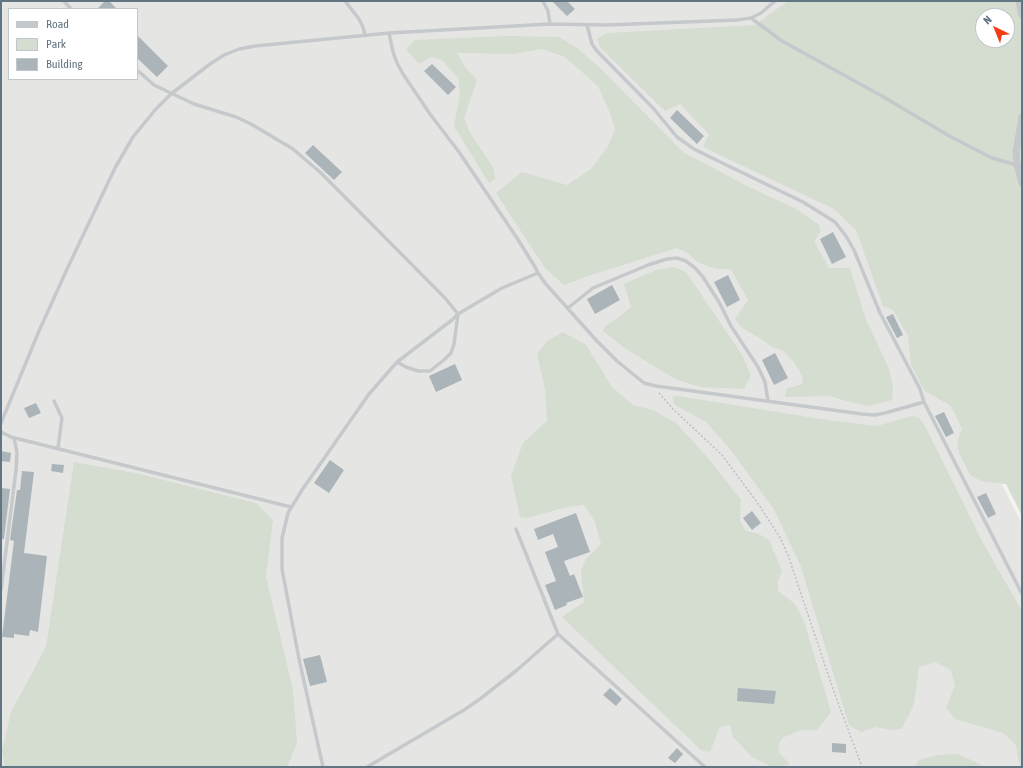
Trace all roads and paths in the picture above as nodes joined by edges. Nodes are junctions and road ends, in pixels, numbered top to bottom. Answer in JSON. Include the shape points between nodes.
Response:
{"nodes":[{"id":1,"x":345,"y":1,"type":"edge"},
{"id":2,"x":543,"y":1,"type":"edge"},
{"id":3,"x":775,"y":1,"type":"edge"},
{"id":4,"x":1019,"y":1,"type":"edge"},
{"id":5,"x":1022,"y":15,"type":"edge"},
{"id":6,"x":751,"y":18,"type":"junction"},
{"id":7,"x":550,"y":24,"type":"junction"},
{"id":8,"x":587,"y":25,"type":"junction"},
{"id":9,"x":390,"y":32,"type":"junction"},
{"id":10,"x":365,"y":35,"type":"junction"},
{"id":11,"x":138,"y":71,"type":"edge"},
{"id":12,"x":171,"y":94,"type":"junction"},
{"id":13,"x":1022,"y":116,"type":"edge"},
{"id":14,"x":1017,"y":166,"type":"junction"},
{"id":15,"x":1022,"y":183,"type":"edge"},
{"id":16,"x":538,"y":273,"type":"junction"},
{"id":17,"x":568,"y":308,"type":"junction"},
{"id":18,"x":458,"y":314,"type":"junction"},
{"id":19,"x":396,"y":362,"type":"junction"},
{"id":20,"x":656,"y":386,"type":"junction"},
{"id":21,"x":54,"y":401,"type":"dead end"},
{"id":22,"x":768,"y":401,"type":"junction"},
{"id":23,"x":924,"y":402,"type":"junction"},
{"id":24,"x":1,"y":423,"type":"edge"},
{"id":25,"x":1,"y":432,"type":"edge"},
{"id":26,"x":14,"y":438,"type":"junction"},
{"id":27,"x":58,"y":448,"type":"junction"},
{"id":28,"x":291,"y":506,"type":"junction"},
{"id":29,"x":516,"y":529,"type":"dead end"},
{"id":30,"x":1,"y":544,"type":"edge"},
{"id":31,"x":6,"y":545,"type":"junction"},
{"id":32,"x":1,"y":590,"type":"edge"},
{"id":33,"x":1022,"y":594,"type":"edge"},
{"id":34,"x":558,"y":634,"type":"junction"},
{"id":35,"x":323,"y":767,"type":"edge"},
{"id":36,"x":367,"y":767,"type":"edge"},
{"id":37,"x":705,"y":767,"type":"edge"},
{"id":38,"x":862,"y":767,"type":"edge"}],
"edges":[{"from":1,"to":10,"type":"lane","via":[[359,19]]},
{"from":2,"to":7,"type":"lane"},
{"from":3,"to":6,"type":"lane"},
{"from":4,"to":5,"type":"street"},
{"from":6,"to":8,"type":"lane"},
{"from":6,"to":14,"type":"lane","via":[[782,41],[951,136],[992,158]]},
{"from":7,"to":8,"type":"lane"},
{"from":7,"to":9,"type":"lane"},
{"from":8,"to":23,"type":"lane","via":[[592,44],[597,51],[654,108],[677,137],[694,149],[803,202],[835,222],[854,250],[880,312],[920,389]]},
{"from":9,"to":10,"type":"lane"},
{"from":9,"to":16,"type":"lane","via":[[393,52],[406,80],[517,238]]},
{"from":10,"to":12,"type":"lane","via":[[278,42],[239,49],[210,64]]},
{"from":11,"to":12,"type":"lane","via":[[154,85]]},
{"from":12,"to":18,"type":"lane","via":[[236,117],[293,149],[321,173]]},
{"from":12,"to":24,"type":"lane","via":[[133,137],[115,168],[42,324]]},
{"from":13,"to":14,"type":"street","via":[[1016,152]]},
{"from":14,"to":15,"type":"street"},
{"from":16,"to":17,"type":"lane"},
{"from":16,"to":18,"type":"lane","via":[[502,288]]},
{"from":17,"to":20,"type":"lane","via":[[617,361],[644,382]]},
{"from":17,"to":22,"type":"lane","via":[[593,288],[648,265],[667,259],[677,258],[686,261],[703,277],[758,367],[765,382]]},
{"from":18,"to":19,"type":"lane"},
{"from":18,"to":19,"type":"lane","via":[[451,353],[430,371],[418,371]]},
{"from":19,"to":28,"type":"lane","via":[[368,394]]},
{"from":20,"to":22,"type":"lane"},
{"from":20,"to":38,"type":"path","via":[[660,395],[673,409],[722,455],[781,539]]},
{"from":21,"to":27,"type":"lane","via":[[62,418]]},
{"from":22,"to":23,"type":"lane","via":[[875,415]]},
{"from":23,"to":33,"type":"lane"},
{"from":25,"to":26,"type":"lane"},
{"from":26,"to":27,"type":"lane"},
{"from":26,"to":31,"type":"lane","via":[[17,452],[16,470]]},
{"from":27,"to":28,"type":"lane"},
{"from":28,"to":35,"type":"lane","via":[[282,538],[282,568]]},
{"from":29,"to":34,"type":"lane"},
{"from":30,"to":31,"type":"lane"},
{"from":31,"to":32,"type":"lane"},
{"from":34,"to":36,"type":"lane","via":[[474,702]]},
{"from":34,"to":37,"type":"lane"}]}
